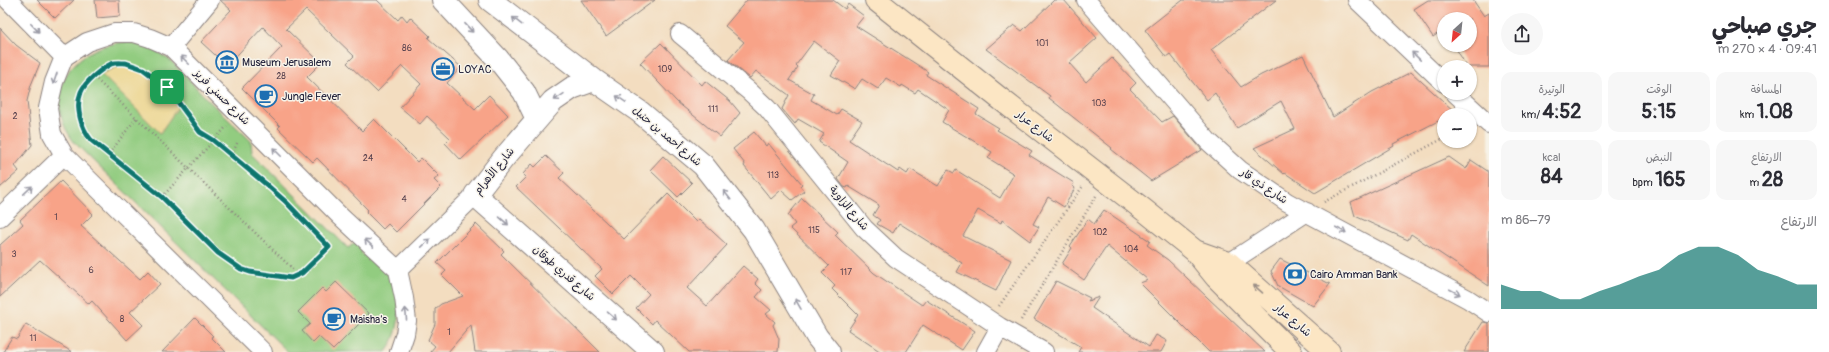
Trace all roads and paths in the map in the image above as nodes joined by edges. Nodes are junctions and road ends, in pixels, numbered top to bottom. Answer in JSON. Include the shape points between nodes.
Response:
{"nodes":[{"id":1,"x":8,"y":0,"type":"edge"},
{"id":2,"x":210,"y":0,"type":"edge"},
{"id":3,"x":443,"y":0,"type":"edge"},
{"id":4,"x":490,"y":0,"type":"edge"},
{"id":5,"x":876,"y":0,"type":"edge"},
{"id":6,"x":1086,"y":0,"type":"edge"},
{"id":7,"x":1357,"y":0,"type":"edge"},
{"id":8,"x":680,"y":34,"type":"dead end"},
{"id":9,"x":171,"y":46,"type":"junction"},
{"id":10,"x":64,"y":57,"type":"junction"},
{"id":11,"x":1437,"y":76,"type":"edge"},
{"id":12,"x":94,"y":77,"type":"junction"},
{"id":13,"x":594,"y":80,"type":"junction"},
{"id":14,"x":1463,"y":100,"type":"edge"},
{"id":15,"x":137,"y":117,"type":"junction"},
{"id":16,"x":537,"y":119,"type":"junction"},
{"id":17,"x":1489,"y":124,"type":"edge"},
{"id":18,"x":213,"y":140,"type":"junction"},
{"id":19,"x":238,"y":141,"type":"dead end"},
{"id":20,"x":1437,"y":142,"type":"edge"},
{"id":21,"x":108,"y":154,"type":"junction"},
{"id":22,"x":64,"y":155,"type":"junction"},
{"id":23,"x":232,"y":155,"type":"junction"},
{"id":24,"x":189,"y":168,"type":"junction"},
{"id":25,"x":1100,"y":176,"type":"junction"},
{"id":26,"x":475,"y":195,"type":"junction"},
{"id":27,"x":162,"y":197,"type":"junction"},
{"id":28,"x":1307,"y":212,"type":"junction"},
{"id":29,"x":0,"y":217,"type":"edge"},
{"id":30,"x":398,"y":270,"type":"junction"},
{"id":31,"x":1222,"y":270,"type":"junction"},
{"id":32,"x":299,"y":275,"type":"junction"},
{"id":33,"x":1489,"y":313,"type":"edge"},
{"id":34,"x":1001,"y":327,"type":"junction"},
{"id":35,"x":821,"y":347,"type":"edge"},
{"id":36,"x":263,"y":352,"type":"edge"},
{"id":37,"x":400,"y":352,"type":"edge"},
{"id":38,"x":652,"y":352,"type":"edge"},
{"id":39,"x":986,"y":352,"type":"edge"},
{"id":40,"x":1044,"y":352,"type":"edge"},
{"id":41,"x":1291,"y":352,"type":"edge"},
{"id":42,"x":1329,"y":352,"type":"edge"}],
"edges":[{"from":1,"to":10,"type":"street","one_way":true},
{"from":2,"to":9,"type":"street"},
{"from":3,"to":16,"type":"street","one_way":true,"via":[[498,59],[524,92]]},
{"from":13,"to":4,"type":"street","name":"شارع أحمد بن حنبل","one_way":true},
{"from":5,"to":25,"type":"main road","name":"شارع عرار"},
{"from":6,"to":28,"type":"street","name":"شارع ذي قار","via":[[1208,141],[1240,170],[1265,188]]},
{"from":11,"to":7,"type":"street","one_way":true},
{"from":8,"to":34,"type":"street","name":"شارع الزاوية","via":[[767,108],[864,228],[880,244],[896,258]]},
{"from":9,"to":10,"type":"street","name":"شارع حسني فريز","via":[[134,33],[114,33],[87,42]]},
{"from":30,"to":9,"type":"street","name":"شارع حسني فريز","one_way":true,"via":[[340,216]]},
{"from":10,"to":22,"type":"street","one_way":true,"via":[[54,82],[48,108],[52,134]]},
{"from":12,"to":15,"type":"path"},
{"from":12,"to":18,"type":"path","via":[[112,64],[126,63],[143,69],[167,87],[200,132]]},
{"from":12,"to":21,"type":"path","via":[[82,90],[79,100],[81,120],[91,140]]},
{"from":13,"to":16,"type":"street","name":"شارع الأهرام","one_way":true,"via":[[572,88],[553,101]]},
{"from":35,"to":13,"type":"street","name":"شارع أحمد بن حنبل","one_way":true,"via":[[754,230],[703,165],[640,112]]},
{"from":14,"to":17,"type":"street"},
{"from":15,"to":21,"type":"path"},
{"from":15,"to":24,"type":"path"},
{"from":16,"to":26,"type":"street","name":"شارع الأهرام"},
{"from":18,"to":23,"type":"path"},
{"from":18,"to":24,"type":"path"},
{"from":19,"to":23,"type":"path"},
{"from":20,"to":28,"type":"path"},
{"from":21,"to":27,"type":"path"},
{"from":29,"to":22,"type":"street","one_way":true},
{"from":22,"to":36,"type":"street"},
{"from":23,"to":32,"type":"path","via":[[286,202],[329,247]]},
{"from":24,"to":27,"type":"path"},
{"from":24,"to":32,"type":"path"},
{"from":25,"to":31,"type":"main road","name":"شارع عرار"},
{"from":25,"to":34,"type":"path"},
{"from":25,"to":34,"type":"path"},
{"from":30,"to":26,"type":"street","name":"شارع الأهرام","one_way":true},
{"from":26,"to":38,"type":"street","name":"شارع قدري طوقان","one_way":true},
{"from":27,"to":32,"type":"path","via":[[218,253],[241,269],[291,278]]},
{"from":28,"to":31,"type":"street"},
{"from":28,"to":33,"type":"street","name":"شارع ذي قار","one_way":true,"via":[[1468,299]]},
{"from":37,"to":30,"type":"street","one_way":true,"via":[[407,321]]},
{"from":31,"to":41,"type":"main road","name":"شارع عرار"},
{"from":42,"to":31,"type":"main road","name":"شارع عرار","one_way":true},
{"from":34,"to":39,"type":"street"},
{"from":34,"to":40,"type":"street","name":"شارع الزاوية"}]}
